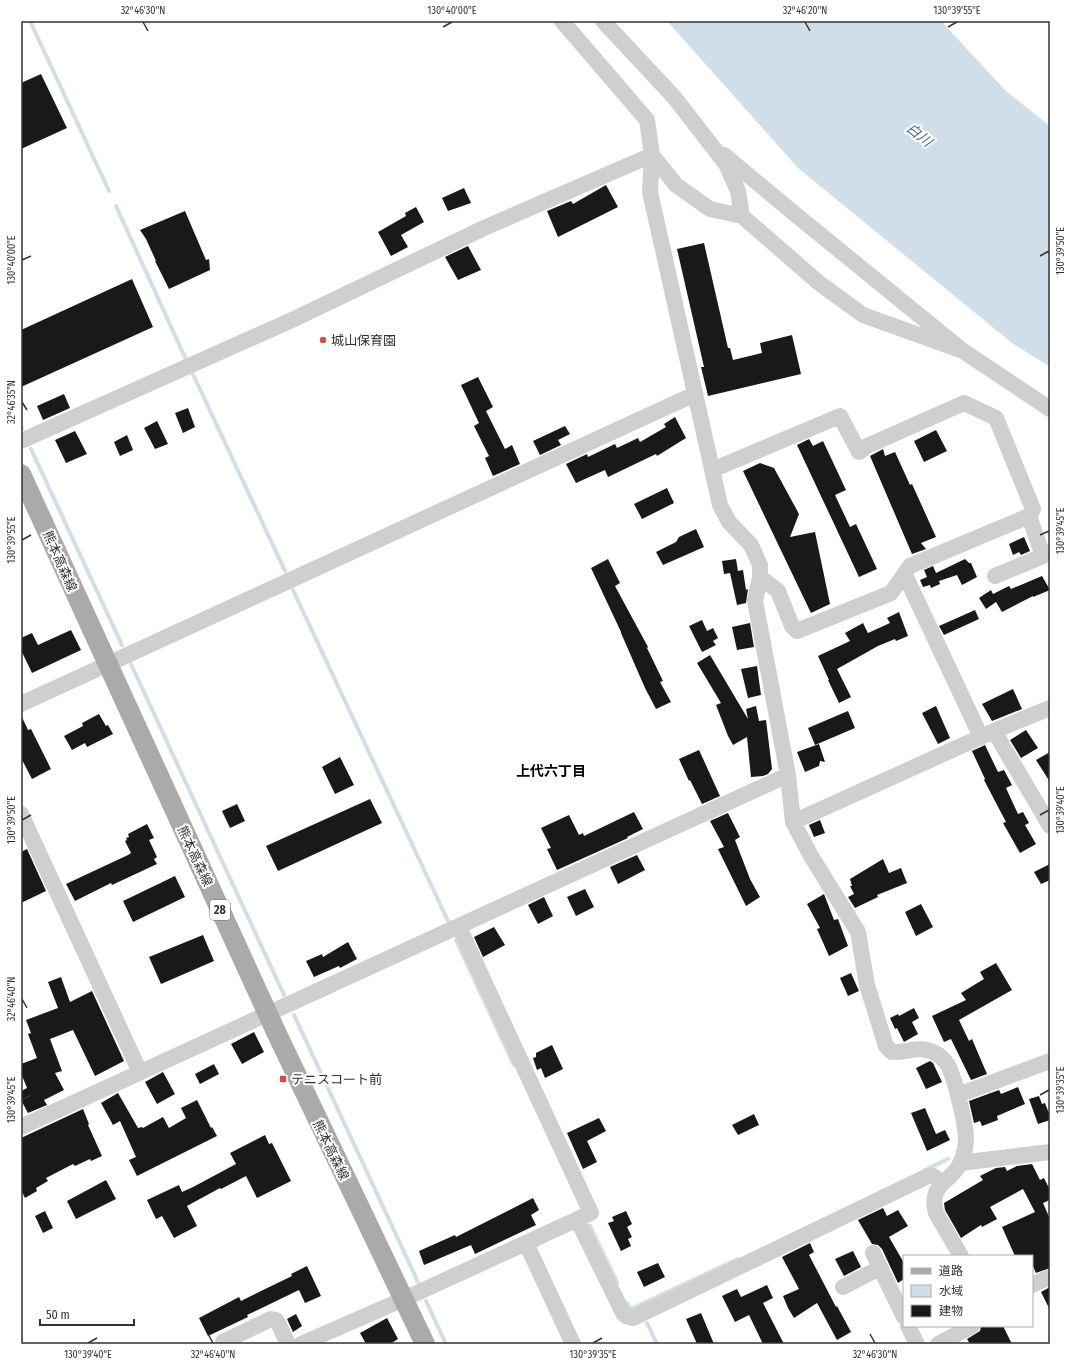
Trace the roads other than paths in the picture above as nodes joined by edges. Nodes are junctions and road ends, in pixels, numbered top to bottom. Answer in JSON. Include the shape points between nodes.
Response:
{"nodes":[{"id":1,"x":562,"y":21,"type":"edge"},
{"id":2,"x":603,"y":21,"type":"edge"},
{"id":3,"x":711,"y":144,"type":"junction"},
{"id":4,"x":652,"y":155,"type":"junction"},
{"id":5,"x":742,"y":216,"type":"junction"},
{"id":6,"x":963,"y":351,"type":"junction"},
{"id":7,"x":695,"y":394,"type":"junction"},
{"id":8,"x":1050,"y":409,"type":"edge"},
{"id":9,"x":21,"y":441,"type":"edge"},
{"id":10,"x":712,"y":470,"type":"junction"},
{"id":11,"x":21,"y":474,"type":"edge"},
{"id":12,"x":1029,"y":516,"type":"junction"},
{"id":13,"x":905,"y":575,"type":"junction"},
{"id":14,"x":995,"y":576,"type":"dead end"},
{"id":15,"x":760,"y":577,"type":"junction"},
{"id":16,"x":107,"y":664,"type":"junction"},
{"id":17,"x":21,"y":703,"type":"edge"},
{"id":18,"x":1050,"y":708,"type":"edge"},
{"id":19,"x":988,"y":734,"type":"junction"},
{"id":20,"x":788,"y":775,"type":"junction"},
{"id":21,"x":21,"y":814,"type":"edge"},
{"id":22,"x":793,"y":822,"type":"junction"},
{"id":23,"x":1050,"y":826,"type":"edge"},
{"id":24,"x":459,"y":927,"type":"junction"},
{"id":25,"x":268,"y":1015,"type":"junction"},
{"id":26,"x":1050,"y":1061,"type":"edge"},
{"id":27,"x":140,"y":1072,"type":"junction"},
{"id":28,"x":958,"y":1095,"type":"junction"},
{"id":29,"x":21,"y":1127,"type":"edge"},
{"id":30,"x":1050,"y":1152,"type":"edge"},
{"id":31,"x":960,"y":1163,"type":"junction"},
{"id":32,"x":943,"y":1182,"type":"junction"},
{"id":33,"x":577,"y":1219,"type":"junction"},
{"id":34,"x":526,"y":1243,"type":"junction"},
{"id":35,"x":873,"y":1253,"type":"dead end"},
{"id":36,"x":960,"y":1255,"type":"edge"},
{"id":37,"x":880,"y":1268,"type":"junction"},
{"id":38,"x":1050,"y":1276,"type":"edge"},
{"id":39,"x":1033,"y":1284,"type":"edge"},
{"id":40,"x":843,"y":1287,"type":"dead end"},
{"id":41,"x":404,"y":1299,"type":"junction"},
{"id":42,"x":903,"y":1315,"type":"edge"},
{"id":43,"x":908,"y":1327,"type":"edge"},
{"id":44,"x":970,"y":1327,"type":"edge"},
{"id":45,"x":223,"y":1342,"type":"dead end"},
{"id":46,"x":288,"y":1344,"type":"edge"},
{"id":47,"x":301,"y":1344,"type":"edge"},
{"id":48,"x":424,"y":1344,"type":"edge"},
{"id":49,"x":573,"y":1344,"type":"edge"},
{"id":50,"x":917,"y":1344,"type":"edge"},
{"id":51,"x":938,"y":1344,"type":"edge"}],
"edges":[{"from":1,"to":4,"type":"street","via":[[647,120]]},
{"from":2,"to":3,"type":"street","via":[[674,97]]},
{"from":3,"to":5,"type":"street","via":[[726,164],[738,192]]},
{"from":3,"to":6,"type":"street"},
{"from":4,"to":5,"type":"street","via":[[676,185],[710,209]]},
{"from":4,"to":7,"type":"street","via":[[650,192]]},
{"from":4,"to":9,"type":"street","via":[[484,228],[292,320]]},
{"from":5,"to":6,"type":"street","via":[[819,283],[863,314]]},
{"from":6,"to":8,"type":"street"},
{"from":7,"to":10,"type":"street"},
{"from":7,"to":16,"type":"street"},
{"from":10,"to":12,"type":"street","via":[[840,416],[859,452],[867,446],[964,403],[996,418],[1033,509]]},
{"from":10,"to":15,"type":"street","via":[[720,505],[729,522],[751,545],[760,565]]},
{"from":11,"to":16,"type":"main road","name":"熊本高森線","number":"28"},
{"from":12,"to":13,"type":"street","via":[[910,566]]},
{"from":12,"to":14,"type":"street","via":[[1043,556]]},
{"from":13,"to":15,"type":"street","via":[[891,593],[797,631],[792,626],[778,591]]},
{"from":13,"to":19,"type":"street"},
{"from":15,"to":20,"type":"street","via":[[755,601]]},
{"from":16,"to":17,"type":"street"},
{"from":16,"to":25,"type":"main road","name":"熊本高森線","number":"28"},
{"from":18,"to":19,"type":"street"},
{"from":19,"to":22,"type":"street"},
{"from":19,"to":23,"type":"street"},
{"from":20,"to":22,"type":"street"},
{"from":20,"to":24,"type":"street"},
{"from":21,"to":27,"type":"street"},
{"from":22,"to":28,"type":"street","via":[[858,932],[867,985],[886,1046],[892,1052],[920,1049],[938,1055],[947,1064]]},
{"from":24,"to":25,"type":"street"},
{"from":24,"to":33,"type":"street","via":[[591,1213]]},
{"from":25,"to":27,"type":"street"},
{"from":25,"to":41,"type":"main road","name":"熊本高森線","number":"28"},
{"from":26,"to":28,"type":"street"},
{"from":27,"to":29,"type":"street"},
{"from":28,"to":31,"type":"street","via":[[965,1132],[964,1153]]},
{"from":30,"to":31,"type":"street"},
{"from":31,"to":32,"type":"street"},
{"from":32,"to":33,"type":"street","via":[[928,1176],[633,1318],[622,1313]]},
{"from":32,"to":36,"type":"street","via":[[936,1194],[935,1209]]},
{"from":33,"to":34,"type":"street"},
{"from":34,"to":41,"type":"street"},
{"from":34,"to":49,"type":"street"},
{"from":35,"to":37,"type":"street"},
{"from":37,"to":40,"type":"street"},
{"from":37,"to":42,"type":"street"},
{"from":38,"to":39,"type":"street"},
{"from":41,"to":47,"type":"street"},
{"from":41,"to":48,"type":"main road","name":"熊本高森線","number":"28"},
{"from":43,"to":50,"type":"street"},
{"from":44,"to":51,"type":"street"},
{"from":45,"to":46,"type":"street","via":[[271,1319],[276,1320]]}]}
